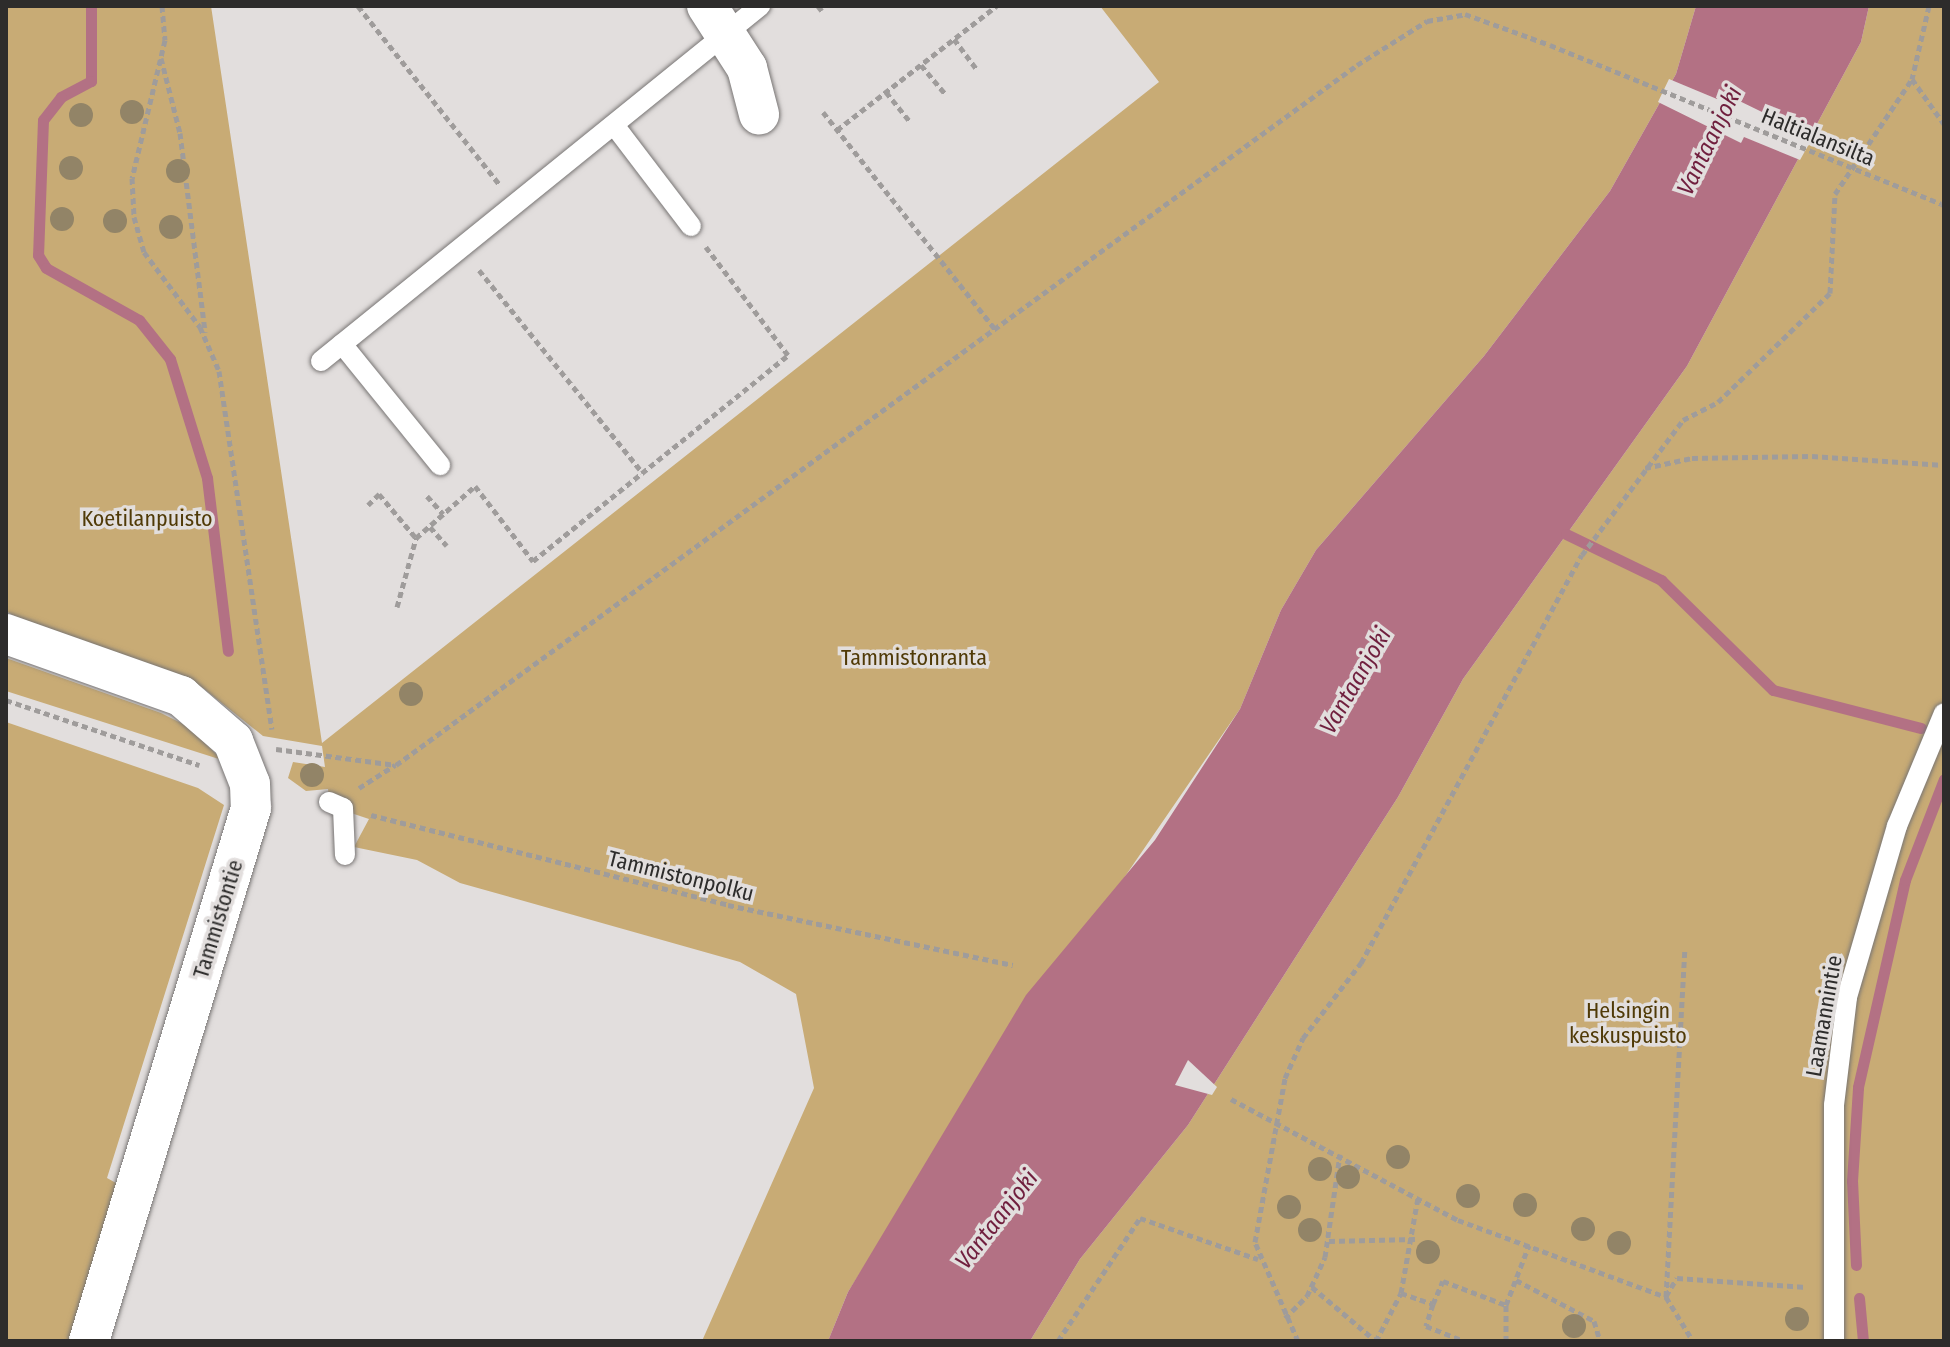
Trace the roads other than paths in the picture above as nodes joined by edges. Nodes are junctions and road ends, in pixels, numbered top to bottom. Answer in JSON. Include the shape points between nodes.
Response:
{"nodes":[{"id":1,"x":760,"y":6,"type":"edge"},
{"id":2,"x":717,"y":19,"type":"edge"},
{"id":3,"x":759,"y":114,"type":"dead end"},
{"id":4,"x":614,"y":125,"type":"junction"},
{"id":5,"x":691,"y":226,"type":"road end"},
{"id":6,"x":342,"y":344,"type":"junction"},
{"id":7,"x":321,"y":361,"type":"dead end"},
{"id":8,"x":440,"y":465,"type":"dead end"},
{"id":9,"x":6,"y":634,"type":"edge"},
{"id":10,"x":1944,"y":713,"type":"edge"},
{"id":11,"x":336,"y":805,"type":"road end"},
{"id":12,"x":345,"y":855,"type":"dead end"},
{"id":13,"x":1834,"y":1340,"type":"edge"},
{"id":14,"x":89,"y":1341,"type":"edge"}],
"edges":[{"from":1,"to":2,"type":"lane"},
{"from":2,"to":3,"type":"street"},
{"from":2,"to":4,"type":"lane"},
{"from":4,"to":5,"type":"lane"},
{"from":4,"to":6,"type":"lane"},
{"from":6,"to":7,"type":"lane"},
{"from":6,"to":8,"type":"lane"},
{"from":9,"to":14,"type":"street","name":"Tammistontie","via":[[181,696],[262,754],[251,808]]},
{"from":10,"to":13,"type":"lane","name":"Laamannintie","via":[[1921,765],[1847,997],[1834,1105]]},
{"from":11,"to":12,"type":"lane"}]}
